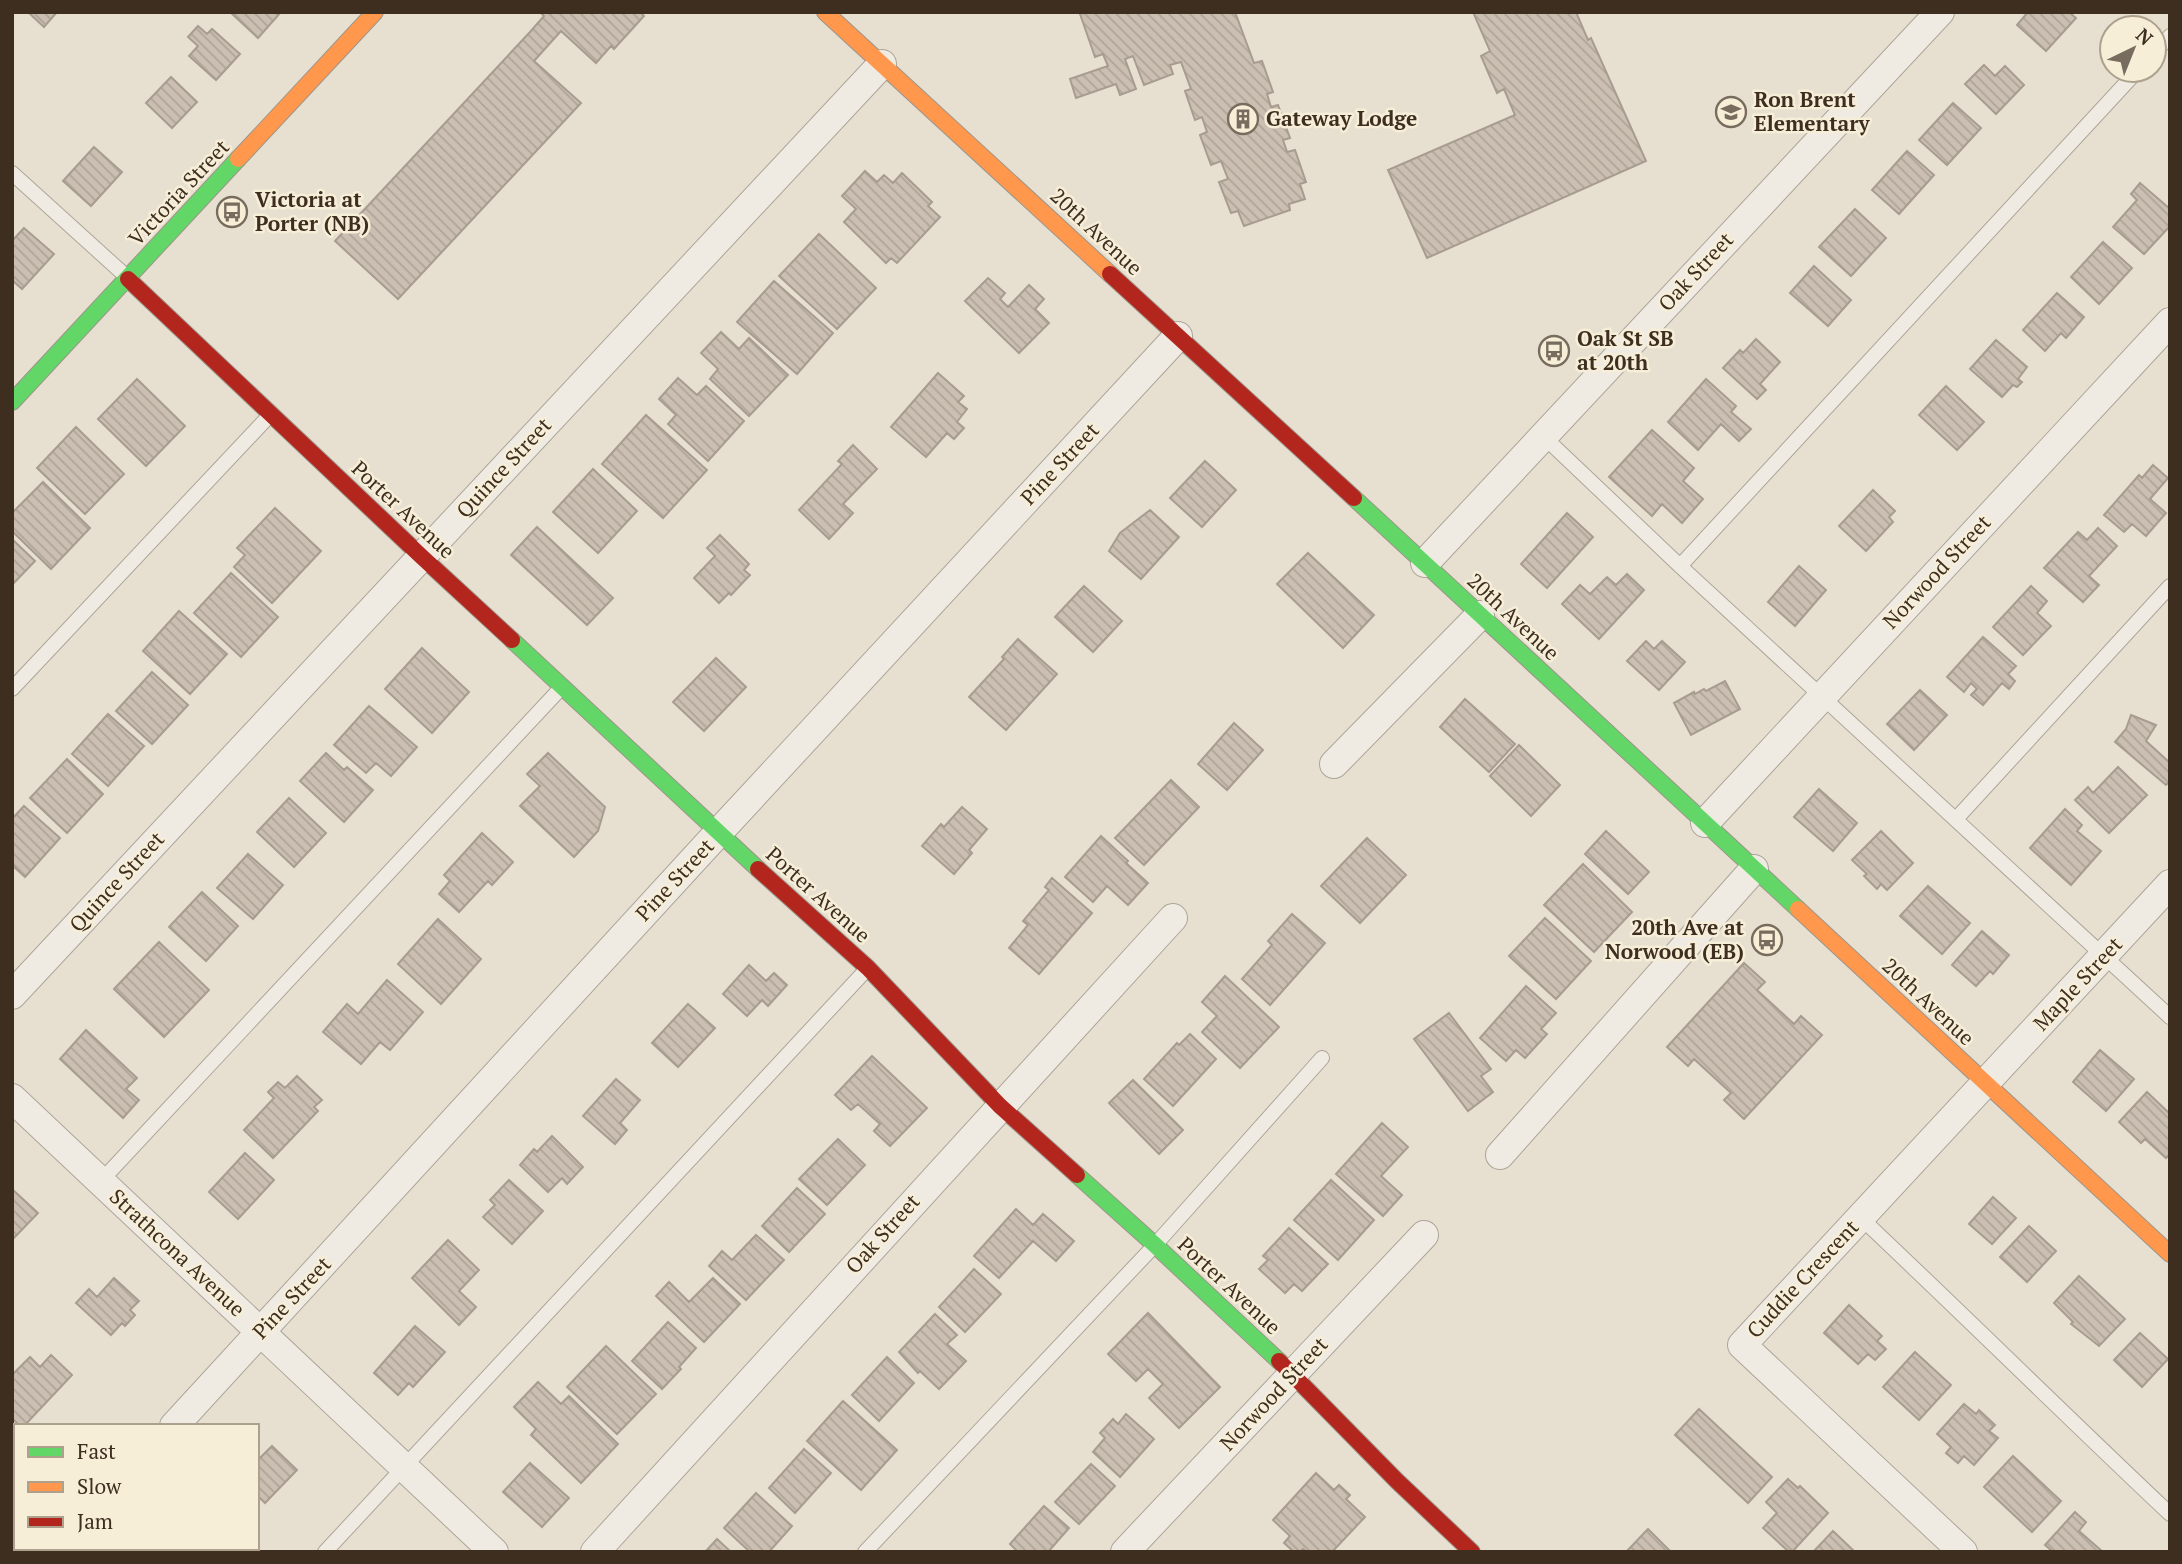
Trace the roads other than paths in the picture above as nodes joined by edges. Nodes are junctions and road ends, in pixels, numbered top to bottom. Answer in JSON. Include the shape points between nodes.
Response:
{"nodes":[{"id":1,"x":374,"y":12,"type":"edge"},
{"id":2,"x":825,"y":12,"type":"edge"},
{"id":3,"x":1940,"y":12,"type":"edge"},
{"id":4,"x":882,"y":64,"type":"junction"},
{"id":5,"x":2125,"y":84,"type":"edge"},
{"id":6,"x":12,"y":173,"type":"edge"},
{"id":7,"x":128,"y":279,"type":"junction"},
{"id":8,"x":2170,"y":321,"type":"edge"},
{"id":9,"x":1178,"y":336,"type":"junction"},
{"id":10,"x":12,"y":402,"type":"edge"},
{"id":11,"x":271,"y":414,"type":"junction"},
{"id":12,"x":1543,"y":436,"type":"junction"},
{"id":13,"x":422,"y":557,"type":"junction"},
{"id":14,"x":1424,"y":563,"type":"junction"},
{"id":15,"x":1680,"y":566,"type":"junction"},
{"id":16,"x":2170,"y":586,"type":"edge"},
{"id":17,"x":1480,"y":615,"type":"junction"},
{"id":18,"x":563,"y":686,"type":"junction"},
{"id":19,"x":12,"y":689,"type":"edge"},
{"id":20,"x":1821,"y":697,"type":"junction"},
{"id":21,"x":1334,"y":764,"type":"dead end"},
{"id":22,"x":1956,"y":819,"type":"junction"},
{"id":23,"x":1705,"y":823,"type":"junction"},
{"id":24,"x":718,"y":833,"type":"junction"},
{"id":25,"x":1754,"y":869,"type":"junction"},
{"id":26,"x":2170,"y":884,"type":"edge"},
{"id":27,"x":1173,"y":918,"type":"dead end"},
{"id":28,"x":2104,"y":956,"type":"junction"},
{"id":29,"x":868,"y":968,"type":"junction"},
{"id":30,"x":12,"y":995,"type":"edge"},
{"id":31,"x":2170,"y":1017,"type":"edge"},
{"id":32,"x":1322,"y":1058,"type":"dead end"},
{"id":33,"x":1986,"y":1084,"type":"junction"},
{"id":34,"x":12,"y":1098,"type":"edge"},
{"id":35,"x":1000,"y":1106,"type":"junction"},
{"id":36,"x":1500,"y":1155,"type":"dead end"},
{"id":37,"x":101,"y":1181,"type":"junction"},
{"id":38,"x":1861,"y":1218,"type":"junction"},
{"id":39,"x":1424,"y":1235,"type":"dead end"},
{"id":40,"x":1155,"y":1245,"type":"junction"},
{"id":41,"x":2170,"y":1254,"type":"edge"},
{"id":42,"x":261,"y":1332,"type":"junction"},
{"id":43,"x":1292,"y":1374,"type":"junction"},
{"id":44,"x":176,"y":1424,"type":"edge"},
{"id":45,"x":404,"y":1467,"type":"junction"},
{"id":46,"x":2170,"y":1514,"type":"edge"},
{"id":47,"x":325,"y":1552,"type":"edge"},
{"id":48,"x":494,"y":1552,"type":"edge"},
{"id":49,"x":595,"y":1552,"type":"edge"},
{"id":50,"x":865,"y":1552,"type":"edge"},
{"id":51,"x":1125,"y":1552,"type":"edge"},
{"id":52,"x":1472,"y":1552,"type":"edge"},
{"id":53,"x":1963,"y":1552,"type":"edge"}],
"edges":[{"from":1,"to":7,"type":"street","name":"Victoria Street"},
{"from":2,"to":4,"type":"street","name":"20th Avenue"},
{"from":3,"to":12,"type":"street","name":"Oak Street"},
{"from":4,"to":9,"type":"street","name":"20th Avenue"},
{"from":4,"to":13,"type":"street","name":"Quince Street"},
{"from":5,"to":15,"type":"lane"},
{"from":6,"to":7,"type":"lane"},
{"from":7,"to":10,"type":"street","name":"Victoria Street"},
{"from":7,"to":11,"type":"street","name":"Porter Avenue"},
{"from":8,"to":20,"type":"street","name":"Norwood Street"},
{"from":9,"to":14,"type":"street","name":"20th Avenue"},
{"from":9,"to":24,"type":"street","name":"Pine Street"},
{"from":11,"to":13,"type":"street","name":"Porter Avenue"},
{"from":11,"to":19,"type":"lane"},
{"from":12,"to":14,"type":"street","name":"Oak Street"},
{"from":12,"to":15,"type":"lane"},
{"from":13,"to":18,"type":"street","name":"Porter Avenue"},
{"from":13,"to":30,"type":"street","name":"Quince Street"},
{"from":14,"to":17,"type":"street","name":"20th Avenue"},
{"from":15,"to":20,"type":"lane"},
{"from":16,"to":22,"type":"lane"},
{"from":17,"to":21,"type":"street"},
{"from":17,"to":23,"type":"street","name":"20th Avenue"},
{"from":18,"to":24,"type":"street","name":"Porter Avenue"},
{"from":18,"to":37,"type":"lane"},
{"from":20,"to":22,"type":"lane"},
{"from":20,"to":23,"type":"street","name":"Norwood Street"},
{"from":22,"to":28,"type":"lane"},
{"from":23,"to":25,"type":"street","name":"20th Avenue"},
{"from":24,"to":29,"type":"street","name":"Porter Avenue"},
{"from":24,"to":42,"type":"street","name":"Pine Street"},
{"from":25,"to":33,"type":"street","name":"20th Avenue"},
{"from":25,"to":36,"type":"street"},
{"from":26,"to":28,"type":"street","name":"Maple Street"},
{"from":27,"to":35,"type":"street","name":"Oak Street"},
{"from":28,"to":31,"type":"lane"},
{"from":28,"to":33,"type":"street","name":"Maple Street"},
{"from":29,"to":35,"type":"street","name":"Porter Avenue"},
{"from":29,"to":45,"type":"lane"},
{"from":32,"to":40,"type":"lane"},
{"from":33,"to":38,"type":"street","name":"Cuddie Crescent"},
{"from":33,"to":41,"type":"street","name":"20th Avenue"},
{"from":34,"to":37,"type":"street","name":"Strathcona Avenue"},
{"from":35,"to":40,"type":"street","name":"Porter Avenue"},
{"from":35,"to":49,"type":"street","name":"Oak Street"},
{"from":37,"to":42,"type":"street","name":"Strathcona Avenue"},
{"from":38,"to":46,"type":"lane"},
{"from":38,"to":53,"type":"street","name":"Cuddie Crescent","via":[[1742,1345]]},
{"from":39,"to":43,"type":"street","name":"Norwood Street"},
{"from":40,"to":43,"type":"street","name":"Porter Avenue"},
{"from":40,"to":50,"type":"lane"},
{"from":42,"to":44,"type":"street","name":"Pine Street"},
{"from":42,"to":45,"type":"street","name":"Strathcona Avenue"},
{"from":43,"to":51,"type":"street","name":"Norwood Street"},
{"from":43,"to":52,"type":"street","name":"Porter Avenue"},
{"from":45,"to":47,"type":"lane"},
{"from":45,"to":48,"type":"street","name":"Strathcona Avenue"}]}
